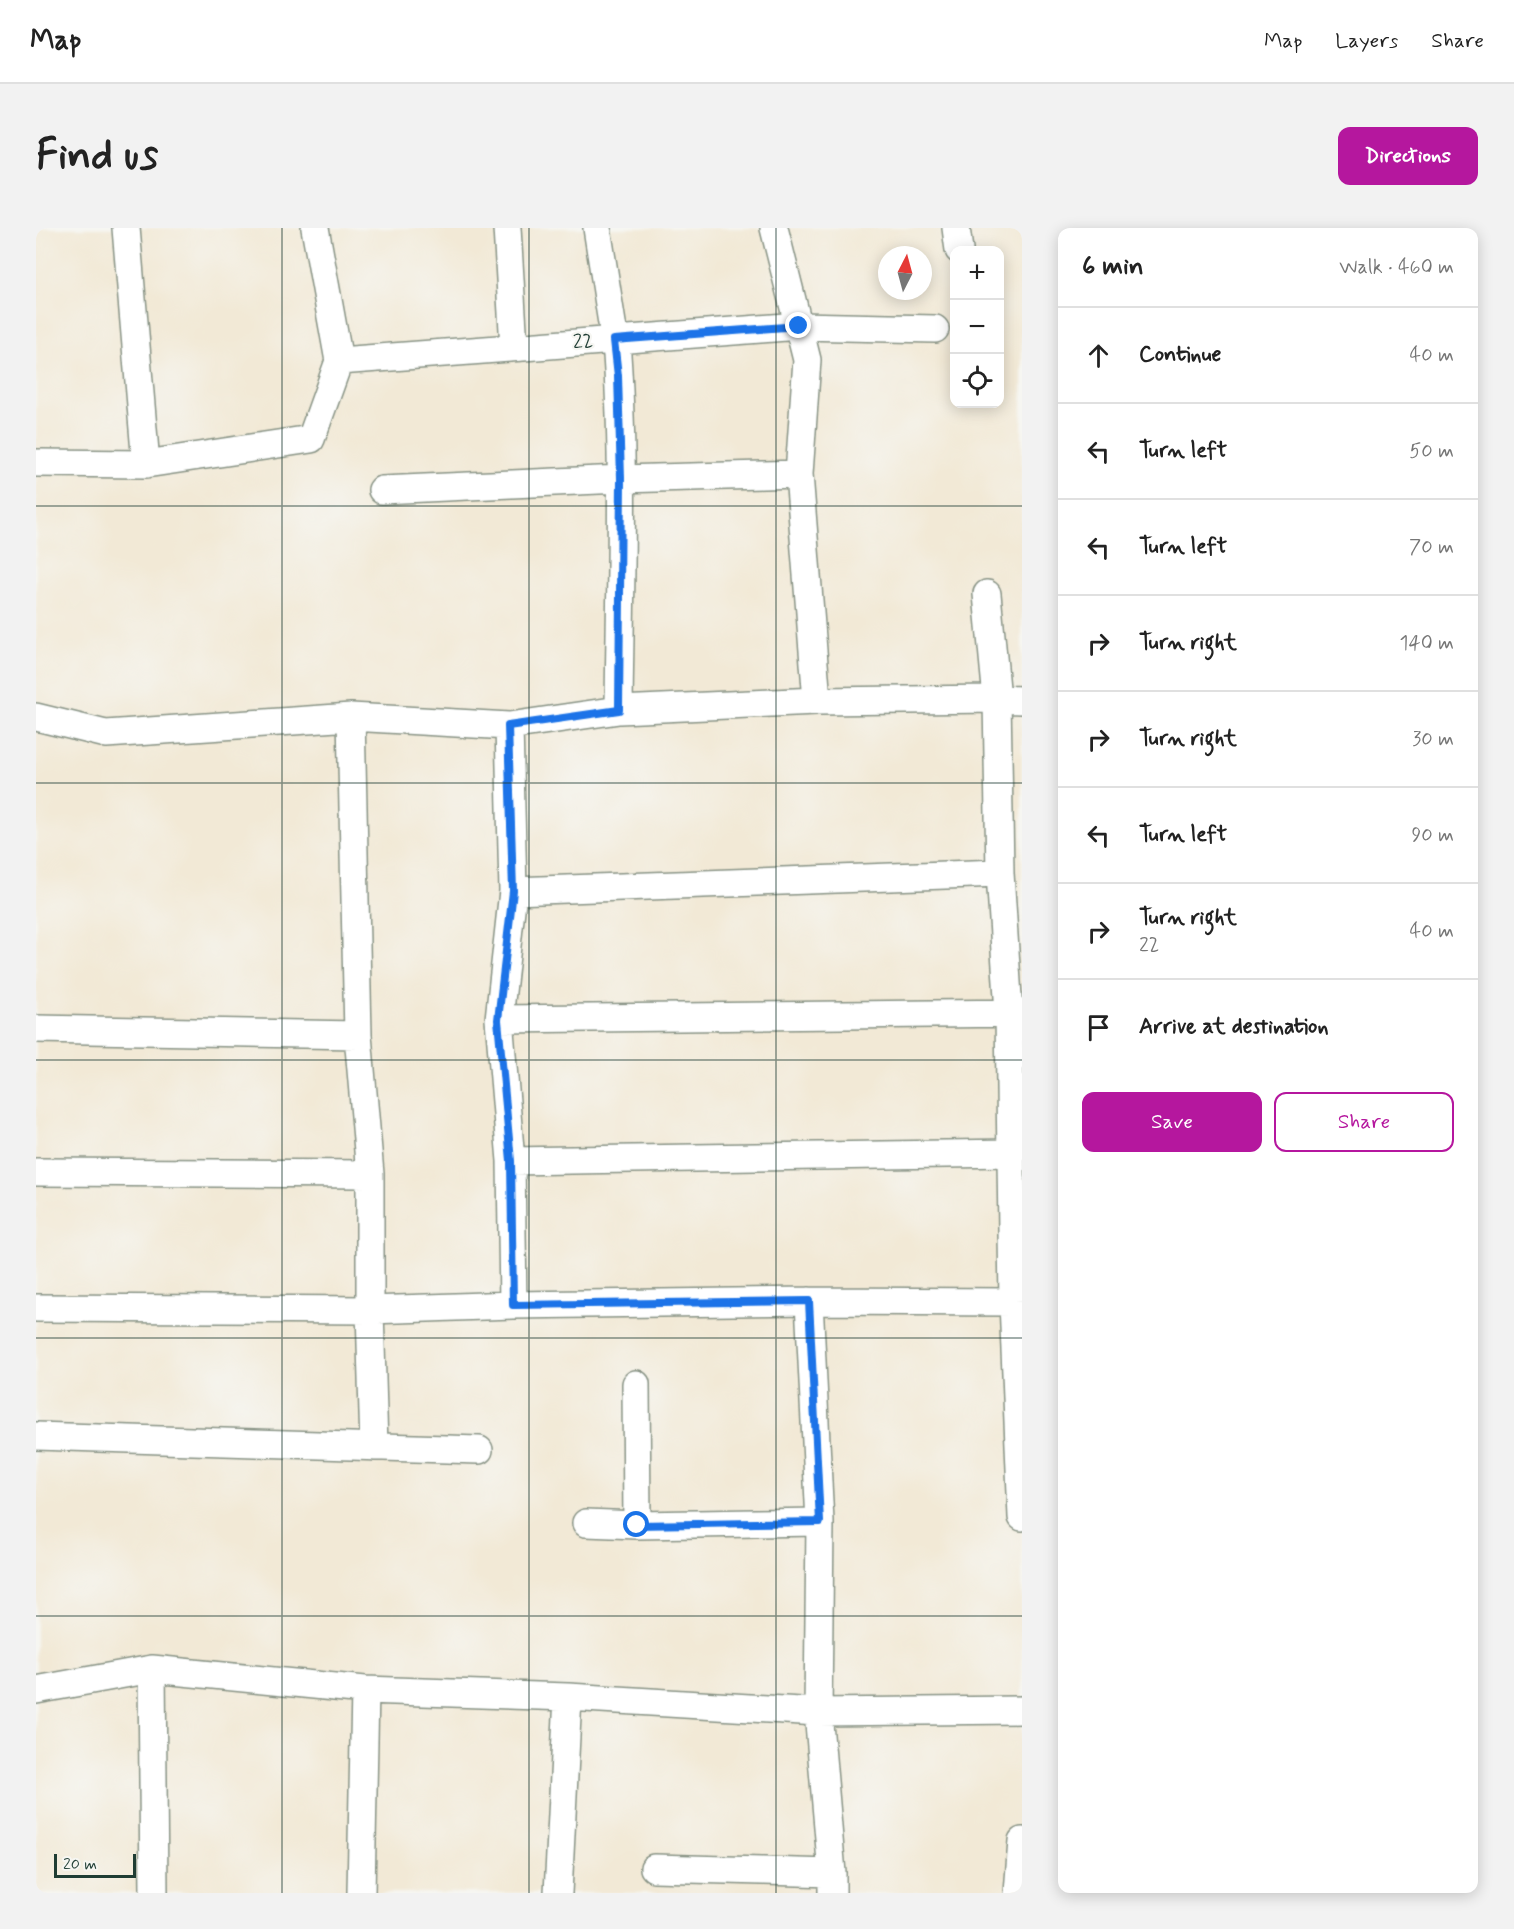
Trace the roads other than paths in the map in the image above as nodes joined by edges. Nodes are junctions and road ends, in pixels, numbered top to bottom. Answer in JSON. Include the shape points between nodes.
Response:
{"nodes":[{"id":1,"x":126,"y":228,"type":"edge"},
{"id":2,"x":315,"y":228,"type":"edge"},
{"id":3,"x":507,"y":228,"type":"edge"},
{"id":4,"x":597,"y":228,"type":"edge"},
{"id":5,"x":774,"y":228,"type":"edge"},
{"id":6,"x":956,"y":228,"type":"edge"},
{"id":7,"x":958,"y":246,"type":"edge"},
{"id":8,"x":799,"y":326,"type":"junction"},
{"id":9,"x":935,"y":329,"type":"dead end"},
{"id":10,"x":614,"y":340,"type":"junction"},
{"id":11,"x":514,"y":347,"type":"junction"},
{"id":12,"x":339,"y":361,"type":"junction"},
{"id":13,"x":36,"y":463,"type":"edge"},
{"id":14,"x":146,"y":464,"type":"junction"},
{"id":15,"x":800,"y":474,"type":"junction"},
{"id":16,"x":621,"y":479,"type":"junction"},
{"id":17,"x":382,"y":490,"type":"dead end"},
{"id":18,"x":987,"y":594,"type":"dead end"},
{"id":19,"x":1009,"y":699,"type":"edge"},
{"id":20,"x":817,"y":701,"type":"junction"},
{"id":21,"x":619,"y":710,"type":"junction"},
{"id":22,"x":36,"y":717,"type":"edge"},
{"id":23,"x":351,"y":717,"type":"junction"},
{"id":24,"x":508,"y":726,"type":"junction"},
{"id":25,"x":1000,"y":873,"type":"junction"},
{"id":26,"x":513,"y":891,"type":"junction"},
{"id":27,"x":1015,"y":1013,"type":"edge"},
{"id":28,"x":498,"y":1020,"type":"junction"},
{"id":29,"x":36,"y":1029,"type":"edge"},
{"id":30,"x":358,"y":1035,"type":"junction"},
{"id":31,"x":1010,"y":1153,"type":"junction"},
{"id":32,"x":511,"y":1161,"type":"junction"},
{"id":33,"x":36,"y":1172,"type":"edge"},
{"id":34,"x":370,"y":1174,"type":"junction"},
{"id":35,"x":809,"y":1301,"type":"junction"},
{"id":36,"x":1013,"y":1302,"type":"junction"},
{"id":37,"x":513,"y":1305,"type":"junction"},
{"id":38,"x":36,"y":1308,"type":"edge"},
{"id":39,"x":370,"y":1310,"type":"junction"},
{"id":40,"x":636,"y":1384,"type":"dead end"},
{"id":41,"x":36,"y":1436,"type":"edge"},
{"id":42,"x":374,"y":1447,"type":"junction"},
{"id":43,"x":479,"y":1450,"type":"dead end"},
{"id":44,"x":1022,"y":1517,"type":"edge"},
{"id":45,"x":820,"y":1522,"type":"junction"},
{"id":46,"x":586,"y":1523,"type":"dead end"},
{"id":47,"x":637,"y":1525,"type":"junction"},
{"id":48,"x":152,"y":1669,"type":"junction"},
{"id":49,"x":36,"y":1690,"type":"edge"},
{"id":50,"x":365,"y":1690,"type":"junction"},
{"id":51,"x":568,"y":1697,"type":"junction"},
{"id":52,"x":1022,"y":1710,"type":"edge"},
{"id":53,"x":818,"y":1712,"type":"junction"},
{"id":54,"x":1022,"y":1841,"type":"edge"},
{"id":55,"x":654,"y":1868,"type":"dead end"},
{"id":56,"x":832,"y":1883,"type":"edge"},
{"id":57,"x":154,"y":1893,"type":"edge"},
{"id":58,"x":361,"y":1893,"type":"edge"},
{"id":59,"x":558,"y":1893,"type":"edge"},
{"id":60,"x":1018,"y":1893,"type":"edge"}],
"edges":[{"from":1,"to":14,"type":"street"},
{"from":2,"to":12,"type":"street"},
{"from":3,"to":11,"type":"street"},
{"from":4,"to":10,"type":"street"},
{"from":5,"to":8,"type":"street"},
{"from":6,"to":7,"type":"street"},
{"from":8,"to":9,"type":"street","name":"22"},
{"from":8,"to":10,"type":"street","name":"22"},
{"from":8,"to":15,"type":"street","via":[[807,360]]},
{"from":10,"to":11,"type":"street","name":"22"},
{"from":10,"to":16,"type":"street"},
{"from":11,"to":12,"type":"street","name":"22"},
{"from":12,"to":14,"type":"street","via":[[311,439]]},
{"from":13,"to":14,"type":"street"},
{"from":15,"to":16,"type":"street"},
{"from":15,"to":20,"type":"street"},
{"from":16,"to":17,"type":"street"},
{"from":16,"to":21,"type":"street"},
{"from":18,"to":19,"type":"street"},
{"from":19,"to":20,"type":"street"},
{"from":19,"to":25,"type":"street"},
{"from":20,"to":21,"type":"street"},
{"from":21,"to":24,"type":"street"},
{"from":22,"to":23,"type":"street","via":[[106,734]]},
{"from":23,"to":24,"type":"street"},
{"from":23,"to":30,"type":"street"},
{"from":24,"to":26,"type":"street"},
{"from":25,"to":26,"type":"street"},
{"from":25,"to":27,"type":"street"},
{"from":26,"to":28,"type":"street"},
{"from":27,"to":28,"type":"street"},
{"from":27,"to":31,"type":"street"},
{"from":28,"to":32,"type":"street"},
{"from":29,"to":30,"type":"street"},
{"from":30,"to":34,"type":"street"},
{"from":31,"to":32,"type":"street"},
{"from":31,"to":36,"type":"street"},
{"from":32,"to":37,"type":"street"},
{"from":33,"to":34,"type":"street"},
{"from":34,"to":39,"type":"street"},
{"from":35,"to":36,"type":"street"},
{"from":35,"to":37,"type":"street"},
{"from":35,"to":45,"type":"street"},
{"from":36,"to":44,"type":"street"},
{"from":37,"to":39,"type":"street"},
{"from":38,"to":39,"type":"street"},
{"from":39,"to":42,"type":"street"},
{"from":40,"to":47,"type":"street"},
{"from":41,"to":42,"type":"street"},
{"from":42,"to":43,"type":"street"},
{"from":45,"to":47,"type":"street"},
{"from":45,"to":53,"type":"street"},
{"from":46,"to":47,"type":"street"},
{"from":48,"to":49,"type":"street"},
{"from":48,"to":50,"type":"street"},
{"from":48,"to":57,"type":"street"},
{"from":50,"to":51,"type":"street"},
{"from":50,"to":58,"type":"street"},
{"from":51,"to":53,"type":"street"},
{"from":51,"to":59,"type":"street"},
{"from":52,"to":53,"type":"street"},
{"from":53,"to":56,"type":"street"},
{"from":54,"to":60,"type":"street"},
{"from":55,"to":56,"type":"street"}]}
